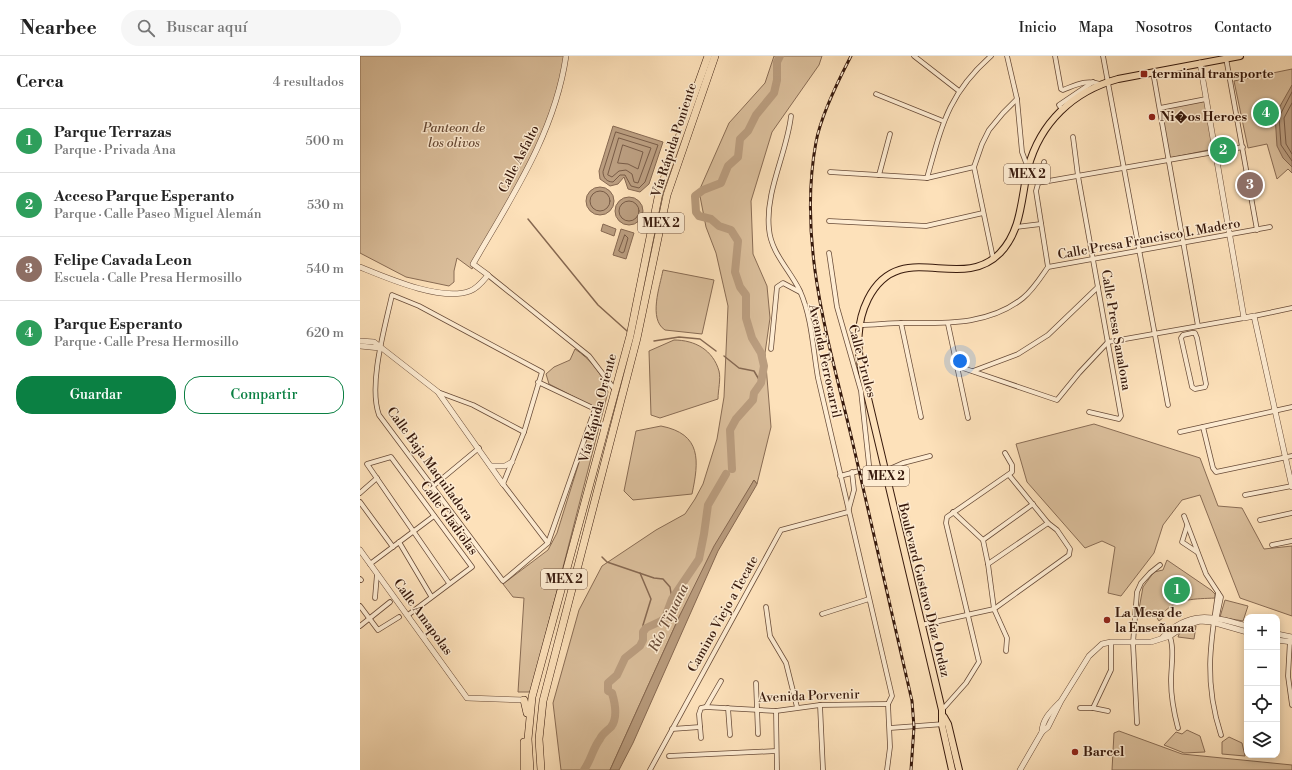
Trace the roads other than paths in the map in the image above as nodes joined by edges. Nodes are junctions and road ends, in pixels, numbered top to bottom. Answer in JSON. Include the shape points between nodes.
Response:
{"nodes":[{"id":1,"x":566,"y":56,"type":"edge"},
{"id":2,"x":708,"y":56,"type":"edge"},
{"id":3,"x":715,"y":56,"type":"edge"},
{"id":4,"x":914,"y":56,"type":"edge"},
{"id":5,"x":981,"y":56,"type":"edge"},
{"id":6,"x":991,"y":56,"type":"edge"},
{"id":7,"x":1007,"y":56,"type":"edge"},
{"id":8,"x":1056,"y":56,"type":"edge"},
{"id":9,"x":1103,"y":56,"type":"edge"},
{"id":10,"x":1240,"y":56,"type":"edge"},
{"id":11,"x":1226,"y":58,"type":"junction"},
{"id":12,"x":986,"y":61,"type":"junction"},
{"id":13,"x":1200,"y":63,"type":"junction"},
{"id":14,"x":1153,"y":72,"type":"junction"},
{"id":15,"x":1108,"y":81,"type":"junction"},
{"id":16,"x":1093,"y":82,"type":"junction"},
{"id":17,"x":1100,"y":84,"type":"junction"},
{"id":18,"x":959,"y":91,"type":"junction"},
{"id":19,"x":876,"y":94,"type":"dead end"},
{"id":20,"x":1017,"y":99,"type":"junction"},
{"id":21,"x":1206,"y":99,"type":"junction"},
{"id":22,"x":1160,"y":108,"type":"junction"},
{"id":23,"x":1062,"y":109,"type":"junction"},
{"id":24,"x":791,"y":116,"type":"dead end"},
{"id":25,"x":943,"y":121,"type":"junction"},
{"id":26,"x":890,"y":134,"type":"dead end"},
{"id":27,"x":1073,"y":137,"type":"dead end"},
{"id":28,"x":1243,"y":147,"type":"junction"},
{"id":29,"x":1216,"y":152,"type":"junction"},
{"id":30,"x":1169,"y":160,"type":"junction"},
{"id":31,"x":1044,"y":162,"type":"dead end"},
{"id":32,"x":974,"y":167,"type":"junction"},
{"id":33,"x":1028,"y":168,"type":"junction"},
{"id":34,"x":1124,"y":168,"type":"junction"},
{"id":35,"x":830,"y":172,"type":"dead end"},
{"id":36,"x":879,"y":175,"type":"junction"},
{"id":37,"x":1078,"y":176,"type":"junction"},
{"id":38,"x":927,"y":178,"type":"junction"},
{"id":39,"x":1037,"y":183,"type":"junction"},
{"id":40,"x":984,"y":213,"type":"junction"},
{"id":41,"x":829,"y":221,"type":"dead end"},
{"id":42,"x":1041,"y":224,"type":"junction"},
{"id":43,"x":1016,"y":227,"type":"junction"},
{"id":44,"x":1270,"y":227,"type":"dead end"},
{"id":45,"x":1257,"y":230,"type":"junction"},
{"id":46,"x":1230,"y":234,"type":"junction"},
{"id":47,"x":1183,"y":243,"type":"junction"},
{"id":48,"x":1139,"y":250,"type":"junction"},
{"id":49,"x":829,"y":253,"type":"dead end"},
{"id":50,"x":993,"y":259,"type":"junction"},
{"id":51,"x":1093,"y":259,"type":"junction"},
{"id":52,"x":360,"y":267,"type":"edge"},
{"id":53,"x":1048,"y":267,"type":"junction"},
{"id":54,"x":488,"y":275,"type":"junction"},
{"id":55,"x":1098,"y":287,"type":"junction"},
{"id":56,"x":800,"y":292,"type":"junction"},
{"id":57,"x":1292,"y":308,"type":"edge"},
{"id":58,"x":1254,"y":316,"type":"junction"},
{"id":59,"x":1244,"y":318,"type":"junction"},
{"id":60,"x":901,"y":323,"type":"junction"},
{"id":61,"x":948,"y":324,"type":"junction"},
{"id":62,"x":859,"y":325,"type":"junction"},
{"id":63,"x":1198,"y":326,"type":"junction"},
{"id":64,"x":1187,"y":328,"type":"junction"},
{"id":65,"x":1155,"y":334,"type":"junction"},
{"id":66,"x":1189,"y":334,"type":"junction"},
{"id":67,"x":360,"y":341,"type":"edge"},
{"id":68,"x":1108,"y":342,"type":"junction"},
{"id":69,"x":360,"y":346,"type":"edge"},
{"id":70,"x":380,"y":348,"type":"junction"},
{"id":71,"x":771,"y":349,"type":"dead end"},
{"id":72,"x":957,"y":366,"type":"junction"},
{"id":73,"x":972,"y":371,"type":"junction"},
{"id":74,"x":538,"y":382,"type":"junction"},
{"id":75,"x":615,"y":390,"type":"junction"},
{"id":76,"x":863,"y":391,"type":"junction"},
{"id":77,"x":438,"y":392,"type":"junction"},
{"id":78,"x":1168,"y":405,"type":"dead end"},
{"id":79,"x":1292,"y":407,"type":"edge"},
{"id":80,"x":1274,"y":411,"type":"junction"},
{"id":81,"x":1089,"y":412,"type":"dead end"},
{"id":82,"x":921,"y":417,"type":"dead end"},
{"id":83,"x":968,"y":418,"type":"dead end"},
{"id":84,"x":1203,"y":427,"type":"junction"},
{"id":85,"x":524,"y":432,"type":"junction"},
{"id":86,"x":1180,"y":432,"type":"dead end"},
{"id":87,"x":479,"y":448,"type":"junction"},
{"id":88,"x":1005,"y":453,"type":"dead end"},
{"id":89,"x":930,"y":456,"type":"dead end"},
{"id":90,"x":1292,"y":456,"type":"edge"},
{"id":91,"x":1285,"y":457,"type":"junction"},
{"id":92,"x":512,"y":462,"type":"junction"},
{"id":93,"x":491,"y":466,"type":"junction"},
{"id":94,"x":885,"y":471,"type":"junction"},
{"id":95,"x":852,"y":472,"type":"junction"},
{"id":96,"x":870,"y":474,"type":"junction"},
{"id":97,"x":1009,"y":475,"type":"junction"},
{"id":98,"x":840,"y":476,"type":"junction"},
{"id":99,"x":377,"y":478,"type":"junction"},
{"id":100,"x":887,"y":482,"type":"junction"},
{"id":101,"x":503,"y":484,"type":"junction"},
{"id":102,"x":432,"y":487,"type":"junction"},
{"id":103,"x":1292,"y":487,"type":"edge"},
{"id":104,"x":360,"y":493,"type":"edge"},
{"id":105,"x":1245,"y":495,"type":"dead end"},
{"id":106,"x":360,"y":502,"type":"edge"},
{"id":107,"x":1034,"y":504,"type":"junction"},
{"id":108,"x":848,"y":512,"type":"junction"},
{"id":109,"x":953,"y":512,"type":"junction"},
{"id":110,"x":1292,"y":513,"type":"edge"},
{"id":111,"x":434,"y":516,"type":"junction"},
{"id":112,"x":1184,"y":516,"type":"dead end"},
{"id":113,"x":1260,"y":520,"type":"dead end"},
{"id":114,"x":1048,"y":523,"type":"junction"},
{"id":115,"x":1188,"y":526,"type":"junction"},
{"id":116,"x":413,"y":532,"type":"junction"},
{"id":117,"x":983,"y":540,"type":"junction"},
{"id":118,"x":1292,"y":541,"type":"edge"},
{"id":119,"x":399,"y":542,"type":"junction"},
{"id":120,"x":548,"y":543,"type":"junction"},
{"id":121,"x":1272,"y":545,"type":"dead end"},
{"id":122,"x":393,"y":547,"type":"junction"},
{"id":123,"x":360,"y":550,"type":"edge"},
{"id":124,"x":1197,"y":552,"type":"junction"},
{"id":125,"x":370,"y":564,"type":"junction"},
{"id":126,"x":988,"y":564,"type":"junction"},
{"id":127,"x":1160,"y":565,"type":"dead end"},
{"id":128,"x":378,"y":574,"type":"junction"},
{"id":129,"x":449,"y":583,"type":"junction"},
{"id":130,"x":432,"y":596,"type":"junction"},
{"id":131,"x":374,"y":598,"type":"dead end"},
{"id":132,"x":869,"y":599,"type":"junction"},
{"id":133,"x":390,"y":602,"type":"dead end"},
{"id":134,"x":360,"y":606,"type":"edge"},
{"id":135,"x":766,"y":607,"type":"dead end"},
{"id":136,"x":994,"y":609,"type":"junction"},
{"id":137,"x":408,"y":614,"type":"junction"},
{"id":138,"x":822,"y":614,"type":"dead end"},
{"id":139,"x":969,"y":614,"type":"junction"},
{"id":140,"x":399,"y":616,"type":"dead end"},
{"id":141,"x":369,"y":619,"type":"junction"},
{"id":142,"x":1215,"y":620,"type":"junction"},
{"id":143,"x":921,"y":625,"type":"junction"},
{"id":144,"x":1244,"y":625,"type":"edge"},
{"id":145,"x":360,"y":626,"type":"edge"},
{"id":146,"x":1244,"y":631,"type":"edge"},
{"id":147,"x":1169,"y":634,"type":"junction"},
{"id":148,"x":1280,"y":635,"type":"edge"},
{"id":149,"x":1291,"y":639,"type":"edge"},
{"id":150,"x":1280,"y":640,"type":"edge"},
{"id":151,"x":1111,"y":642,"type":"junction"},
{"id":152,"x":1133,"y":643,"type":"junction"},
{"id":153,"x":1006,"y":652,"type":"dead end"},
{"id":154,"x":721,"y":681,"type":"dead end"},
{"id":155,"x":756,"y":683,"type":"dead end"},
{"id":156,"x":524,"y":700,"type":"joint"},
{"id":157,"x":888,"y":704,"type":"junction"},
{"id":158,"x":820,"y":705,"type":"junction"},
{"id":159,"x":1292,"y":705,"type":"edge"},
{"id":160,"x":706,"y":707,"type":"junction"},
{"id":161,"x":797,"y":707,"type":"junction"},
{"id":162,"x":728,"y":708,"type":"junction"},
{"id":163,"x":1080,"y":708,"type":"dead end"},
{"id":164,"x":1093,"y":708,"type":"junction"},
{"id":165,"x":757,"y":710,"type":"junction"},
{"id":166,"x":776,"y":711,"type":"junction"},
{"id":167,"x":1108,"y":711,"type":"dead end"},
{"id":168,"x":943,"y":714,"type":"junction"},
{"id":169,"x":1137,"y":723,"type":"dead end"},
{"id":170,"x":945,"y":724,"type":"junction"},
{"id":171,"x":700,"y":728,"type":"junction"},
{"id":172,"x":890,"y":728,"type":"junction"},
{"id":173,"x":1178,"y":728,"type":"dead end"},
{"id":174,"x":672,"y":729,"type":"junction"},
{"id":175,"x":758,"y":734,"type":"dead end"},
{"id":176,"x":730,"y":735,"type":"dead end"},
{"id":177,"x":1220,"y":735,"type":"dead end"},
{"id":178,"x":701,"y":738,"type":"dead end"},
{"id":179,"x":776,"y":751,"type":"junction"},
{"id":180,"x":669,"y":756,"type":"dead end"},
{"id":181,"x":524,"y":770,"type":"edge"},
{"id":182,"x":530,"y":770,"type":"edge"},
{"id":183,"x":541,"y":770,"type":"edge"},
{"id":184,"x":650,"y":770,"type":"edge"},
{"id":185,"x":777,"y":770,"type":"edge"},
{"id":186,"x":824,"y":770,"type":"edge"},
{"id":187,"x":887,"y":770,"type":"edge"},
{"id":188,"x":952,"y":770,"type":"edge"},
{"id":189,"x":959,"y":770,"type":"edge"},
{"id":190,"x":1020,"y":770,"type":"edge"}],
"edges":[{"from":1,"to":54,"type":"street","name":"Calle Asfalto","via":[[558,95],[545,133],[515,192],[473,264]]},
{"from":2,"to":75,"type":"highway","name":"Vía Rápida Oriente","number":"MEX 2","via":[[659,193],[630,336]]},
{"from":3,"to":183,"type":"highway","name":"Vía Rápida Poniente","number":"MEX 2","via":[[667,195],[637,338],[543,701],[539,740]]},
{"from":4,"to":18,"type":"street"},
{"from":5,"to":12,"type":"street"},
{"from":6,"to":12,"type":"street"},
{"from":7,"to":20,"type":"street"},
{"from":8,"to":16,"type":"street","via":[[1063,90],[1082,82]]},
{"from":9,"to":15,"type":"street"},
{"from":10,"to":11,"type":"main road","name":"Boulevard Gustavo Díaz Ordaz","number":"MEX 2"},
{"from":11,"to":13,"type":"main road","name":"Boulevard Gustavo Díaz Ordaz","number":"MEX 2"},
{"from":11,"to":28,"type":"street"},
{"from":12,"to":18,"type":"street"},
{"from":13,"to":14,"type":"main road","name":"Boulevard Gustavo Díaz Ordaz","number":"MEX 2"},
{"from":13,"to":21,"type":"street"},
{"from":14,"to":15,"type":"main road","name":"Boulevard Gustavo Díaz Ordaz","number":"MEX 2"},
{"from":14,"to":22,"type":"street"},
{"from":15,"to":17,"type":"main road","name":"Boulevard Gustavo Díaz Ordaz","number":"MEX 2"},
{"from":15,"to":34,"type":"street"},
{"from":16,"to":17,"type":"street"},
{"from":16,"to":23,"type":"street","via":[[1059,105]]},
{"from":17,"to":23,"type":"main road","name":"Boulevard Gustavo Díaz Ordaz","number":"MEX 2"},
{"from":18,"to":25,"type":"street"},
{"from":19,"to":25,"type":"street"},
{"from":20,"to":32,"type":"street","via":[[989,130]]},
{"from":20,"to":33,"type":"street","via":[[1022,152]]},
{"from":21,"to":22,"type":"street"},
{"from":21,"to":29,"type":"street"},
{"from":22,"to":30,"type":"street"},
{"from":23,"to":33,"type":"main road","name":"Boulevard Gustavo Díaz Ordaz","number":"MEX 2","via":[[1044,130]]},
{"from":24,"to":56,"type":"street","name":"Avenida Ferrocarril","via":[[789,135],[772,194],[768,222],[774,248]]},
{"from":25,"to":38,"type":"street"},
{"from":26,"to":36,"type":"street"},
{"from":27,"to":37,"type":"street","name":"Calle Presa Sanalona"},
{"from":28,"to":29,"type":"street"},
{"from":28,"to":45,"type":"street"},
{"from":29,"to":30,"type":"street"},
{"from":29,"to":46,"type":"street"},
{"from":30,"to":34,"type":"street"},
{"from":30,"to":47,"type":"street"},
{"from":31,"to":39,"type":"street"},
{"from":32,"to":38,"type":"street"},
{"from":32,"to":40,"type":"street"},
{"from":33,"to":43,"type":"main road","name":"Boulevard Gustavo Díaz Ordaz","number":"MEX 2"},
{"from":34,"to":37,"type":"street"},
{"from":34,"to":48,"type":"street"},
{"from":35,"to":36,"type":"street"},
{"from":36,"to":38,"type":"street"},
{"from":37,"to":39,"type":"street"},
{"from":37,"to":51,"type":"street","name":"Calle Presa Sanalona"},
{"from":39,"to":42,"type":"street"},
{"from":40,"to":41,"type":"street","via":[[926,226]]},
{"from":40,"to":50,"type":"street"},
{"from":42,"to":43,"type":"street"},
{"from":42,"to":53,"type":"street"},
{"from":43,"to":50,"type":"main road","name":"Boulevard Gustavo Díaz Ordaz","number":"MEX 2","via":[[1006,245]]},
{"from":44,"to":45,"type":"street","name":"Calle Presa Francisco I. Madero"},
{"from":45,"to":46,"type":"street","name":"Calle Presa Francisco I. Madero"},
{"from":46,"to":47,"type":"street","name":"Calle Presa Francisco I. Madero"},
{"from":46,"to":59,"type":"street"},
{"from":47,"to":48,"type":"street","name":"Calle Presa Francisco I. Madero"},
{"from":47,"to":63,"type":"street"},
{"from":48,"to":51,"type":"street","name":"Calle Presa Francisco I. Madero"},
{"from":48,"to":65,"type":"street"},
{"from":49,"to":76,"type":"street","name":"Calle Pirules","via":[[838,307]]},
{"from":50,"to":62,"type":"main road","name":"Boulevard Gustavo Díaz Ordaz","number":"MEX 2","via":[[966,269],[914,266],[891,273],[871,294]]},
{"from":51,"to":53,"type":"street","name":"Calle Presa Francisco I. Madero"},
{"from":51,"to":55,"type":"street","name":"Calle Presa Sanalona"},
{"from":52,"to":54,"type":"street","via":[[420,290],[457,293],[470,291],[480,285]]},
{"from":53,"to":61,"type":"street","name":"Calle Presa Francisco I. Madero","via":[[1025,298],[1008,310],[980,319]]},
{"from":54,"to":75,"type":"street","via":[[589,356]]},
{"from":55,"to":68,"type":"street","name":"Calle Presa Sanalona"},
{"from":55,"to":73,"type":"street","via":[[1048,335],[1018,354]]},
{"from":56,"to":71,"type":"street","via":[[783,283],[777,287]]},
{"from":56,"to":98,"type":"street","name":"Avenida Ferrocarril","via":[[810,325],[818,378]]},
{"from":57,"to":58,"type":"street"},
{"from":58,"to":59,"type":"street"},
{"from":58,"to":80,"type":"street"},
{"from":59,"to":63,"type":"street"},
{"from":60,"to":61,"type":"street","name":"Calle Presa Francisco I. Madero"},
{"from":60,"to":62,"type":"street","name":"Calle Presa Francisco I. Madero"},
{"from":60,"to":82,"type":"street"},
{"from":61,"to":72,"type":"street"},
{"from":62,"to":76,"type":"main road","name":"Boulevard Gustavo Díaz Ordaz","number":"MEX 2","via":[[858,354]]},
{"from":63,"to":64,"type":"street"},
{"from":64,"to":65,"type":"street"},
{"from":64,"to":66,"type":"street"},
{"from":65,"to":68,"type":"street"},
{"from":65,"to":78,"type":"street"},
{"from":66,"to":66,"type":"street","via":[[1182,336],[1181,339],[1192,387],[1205,387],[1196,335]]},
{"from":67,"to":70,"type":"street","via":[[374,342]]},
{"from":68,"to":73,"type":"street","via":[[1056,400]]},
{"from":68,"to":81,"type":"street","name":"Calle Presa Sanalona","via":[[1121,416],[1119,419]]},
{"from":69,"to":70,"type":"street"},
{"from":70,"to":74,"type":"street","name":"Calle Baja Maquiladora","via":[[392,295],[419,306],[542,372]]},
{"from":70,"to":77,"type":"street"},
{"from":70,"to":102,"type":"street","name":"Calle Baja Maquiladora","via":[[375,396],[378,411],[398,444]]},
{"from":72,"to":73,"type":"street"},
{"from":72,"to":83,"type":"street"},
{"from":74,"to":85,"type":"street"},
{"from":74,"to":120,"type":"street","via":[[595,409]]},
{"from":75,"to":182,"type":"highway","name":"Vía Rápida Oriente","number":"MEX 2","via":[[532,697],[528,739]]},
{"from":76,"to":94,"type":"main road","name":"Boulevard Gustavo Díaz Ordaz","number":"MEX 2"},
{"from":76,"to":96,"type":"street","name":"Calle Pirules"},
{"from":77,"to":85,"type":"street","via":[[473,405]]},
{"from":77,"to":87,"type":"street"},
{"from":79,"to":80,"type":"street"},
{"from":80,"to":84,"type":"street"},
{"from":80,"to":91,"type":"street"},
{"from":84,"to":86,"type":"street"},
{"from":84,"to":91,"type":"street","via":[[1216,472]]},
{"from":85,"to":92,"type":"street"},
{"from":87,"to":93,"type":"street"},
{"from":87,"to":102,"type":"street"},
{"from":88,"to":97,"type":"street","via":[[1013,469]]},
{"from":89,"to":94,"type":"street"},
{"from":90,"to":91,"type":"street"},
{"from":91,"to":103,"type":"street"},
{"from":92,"to":93,"type":"street","via":[[505,466]]},
{"from":92,"to":101,"type":"street"},
{"from":93,"to":101,"type":"street"},
{"from":94,"to":100,"type":"main road","name":"Boulevard Gustavo Díaz Ordaz","number":"MEX 2"},
{"from":95,"to":96,"type":"street"},
{"from":95,"to":98,"type":"street"},
{"from":95,"to":108,"type":"street","via":[[854,490]]},
{"from":96,"to":100,"type":"street"},
{"from":97,"to":107,"type":"street"},
{"from":97,"to":109,"type":"street"},
{"from":98,"to":108,"type":"street","name":"Avenida Ferrocarril","via":[[847,498]]},
{"from":99,"to":104,"type":"street"},
{"from":99,"to":111,"type":"street","name":"Calle Gladiolas","via":[[367,464],[391,457]]},
{"from":99,"to":116,"type":"street"},
{"from":100,"to":143,"type":"main road","name":"Boulevard Gustavo Díaz Ordaz","number":"MEX 2"},
{"from":101,"to":120,"type":"street"},
{"from":102,"to":120,"type":"street","name":"Calle Baja Maquiladora","via":[[503,581]]},
{"from":103,"to":105,"type":"street"},
{"from":106,"to":122,"type":"street"},
{"from":107,"to":114,"type":"street"},
{"from":107,"to":117,"type":"street"},
{"from":108,"to":132,"type":"street","name":"Avenida Ferrocarril"},
{"from":108,"to":174,"type":"street","name":"Camino Viejo a Tecate","via":[[781,530]]},
{"from":109,"to":117,"type":"street"},
{"from":109,"to":139,"type":"street","via":[[947,517],[946,523]]},
{"from":110,"to":113,"type":"street"},
{"from":111,"to":116,"type":"street"},
{"from":111,"to":129,"type":"street","name":"Calle Gladiolas","via":[[472,567]]},
{"from":112,"to":115,"type":"street"},
{"from":114,"to":126,"type":"street"},
{"from":114,"to":136,"type":"street","via":[[1057,530],[1070,549],[1069,555]]},
{"from":115,"to":124,"type":"street"},
{"from":115,"to":124,"type":"street","via":[[1182,542]]},
{"from":116,"to":119,"type":"street"},
{"from":116,"to":129,"type":"street"},
{"from":117,"to":126,"type":"street"},
{"from":118,"to":121,"type":"street"},
{"from":119,"to":122,"type":"street"},
{"from":119,"to":130,"type":"street"},
{"from":122,"to":125,"type":"street"},
{"from":123,"to":125,"type":"street","name":"Calle Amapolas"},
{"from":124,"to":142,"type":"street","via":[[1206,574],[1218,593]]},
{"from":125,"to":128,"type":"street","name":"Calle Amapolas"},
{"from":126,"to":136,"type":"street"},
{"from":127,"to":152,"type":"street","via":[[1138,588]]},
{"from":128,"to":131,"type":"street"},
{"from":128,"to":137,"type":"street","name":"Calle Amapolas"},
{"from":129,"to":130,"type":"street","name":"Calle Gladiolas"},
{"from":130,"to":137,"type":"street","name":"Calle Gladiolas"},
{"from":132,"to":138,"type":"street"},
{"from":132,"to":157,"type":"street","name":"Avenida Ferrocarril","via":[[892,696]]},
{"from":133,"to":141,"type":"street"},
{"from":134,"to":141,"type":"street"},
{"from":135,"to":161,"type":"street","via":[[770,636],[786,663]]},
{"from":136,"to":139,"type":"street"},
{"from":136,"to":153,"type":"street","via":[[1007,638]]},
{"from":137,"to":156,"type":"street","name":"Calle Amapolas","via":[[467,698]]},
{"from":139,"to":143,"type":"street"},
{"from":139,"to":168,"type":"street","via":[[979,662]]},
{"from":140,"to":141,"type":"street","via":[[380,630]]},
{"from":141,"to":145,"type":"street"},
{"from":142,"to":144,"type":"street"},
{"from":142,"to":146,"type":"street"},
{"from":142,"to":147,"type":"street","via":[[1195,622]]},
{"from":142,"to":177,"type":"street","via":[[1210,659],[1211,689]]},
{"from":143,"to":168,"type":"main road","name":"Boulevard Gustavo Díaz Ordaz","number":"MEX 2"},
{"from":147,"to":152,"type":"street","via":[[1151,642]]},
{"from":147,"to":173,"type":"street","via":[[1172,643],[1173,703]]},
{"from":148,"to":149,"type":"street"},
{"from":149,"to":150,"type":"street"},
{"from":149,"to":159,"type":"street","via":[[1288,688]]},
{"from":151,"to":152,"type":"street"},
{"from":151,"to":164,"type":"street","via":[[1111,670]]},
{"from":151,"to":190,"type":"street","via":[[1102,644],[1093,651],[1061,701],[1042,724],[1042,732]]},
{"from":152,"to":169,"type":"street"},
{"from":154,"to":160,"type":"street"},
{"from":155,"to":165,"type":"street"},
{"from":156,"to":181,"type":"highway","via":[[527,709]]},
{"from":157,"to":158,"type":"street","name":"Avenida Porvenir"},
{"from":157,"to":172,"type":"street","name":"Avenida Ferrocarril"},
{"from":158,"to":161,"type":"street","name":"Avenida Porvenir"},
{"from":158,"to":186,"type":"street"},
{"from":160,"to":162,"type":"street","name":"Avenida Porvenir"},
{"from":160,"to":171,"type":"street","via":[[701,708],[699,714]]},
{"from":161,"to":166,"type":"street","name":"Avenida Porvenir"},
{"from":162,"to":165,"type":"street","name":"Avenida Porvenir"},
{"from":162,"to":176,"type":"street"},
{"from":163,"to":164,"type":"street"},
{"from":164,"to":167,"type":"street"},
{"from":165,"to":166,"type":"street","name":"Avenida Porvenir"},
{"from":165,"to":175,"type":"street"},
{"from":166,"to":179,"type":"street"},
{"from":168,"to":170,"type":"main road","name":"Boulevard Gustavo Díaz Ordaz","number":"MEX 2"},
{"from":170,"to":172,"type":"street"},
{"from":170,"to":188,"type":"main road","name":"Boulevard Gustavo Díaz Ordaz","number":"MEX 2"},
{"from":170,"to":189,"type":"main road","name":"Boulevard Gustavo Díaz Ordaz","number":"MEX 2"},
{"from":171,"to":174,"type":"street"},
{"from":171,"to":178,"type":"street"},
{"from":172,"to":187,"type":"street","name":"Avenida Ferrocarril"},
{"from":174,"to":184,"type":"street","name":"Camino Viejo a Tecate"},
{"from":179,"to":180,"type":"street"},
{"from":179,"to":185,"type":"street"}]}
